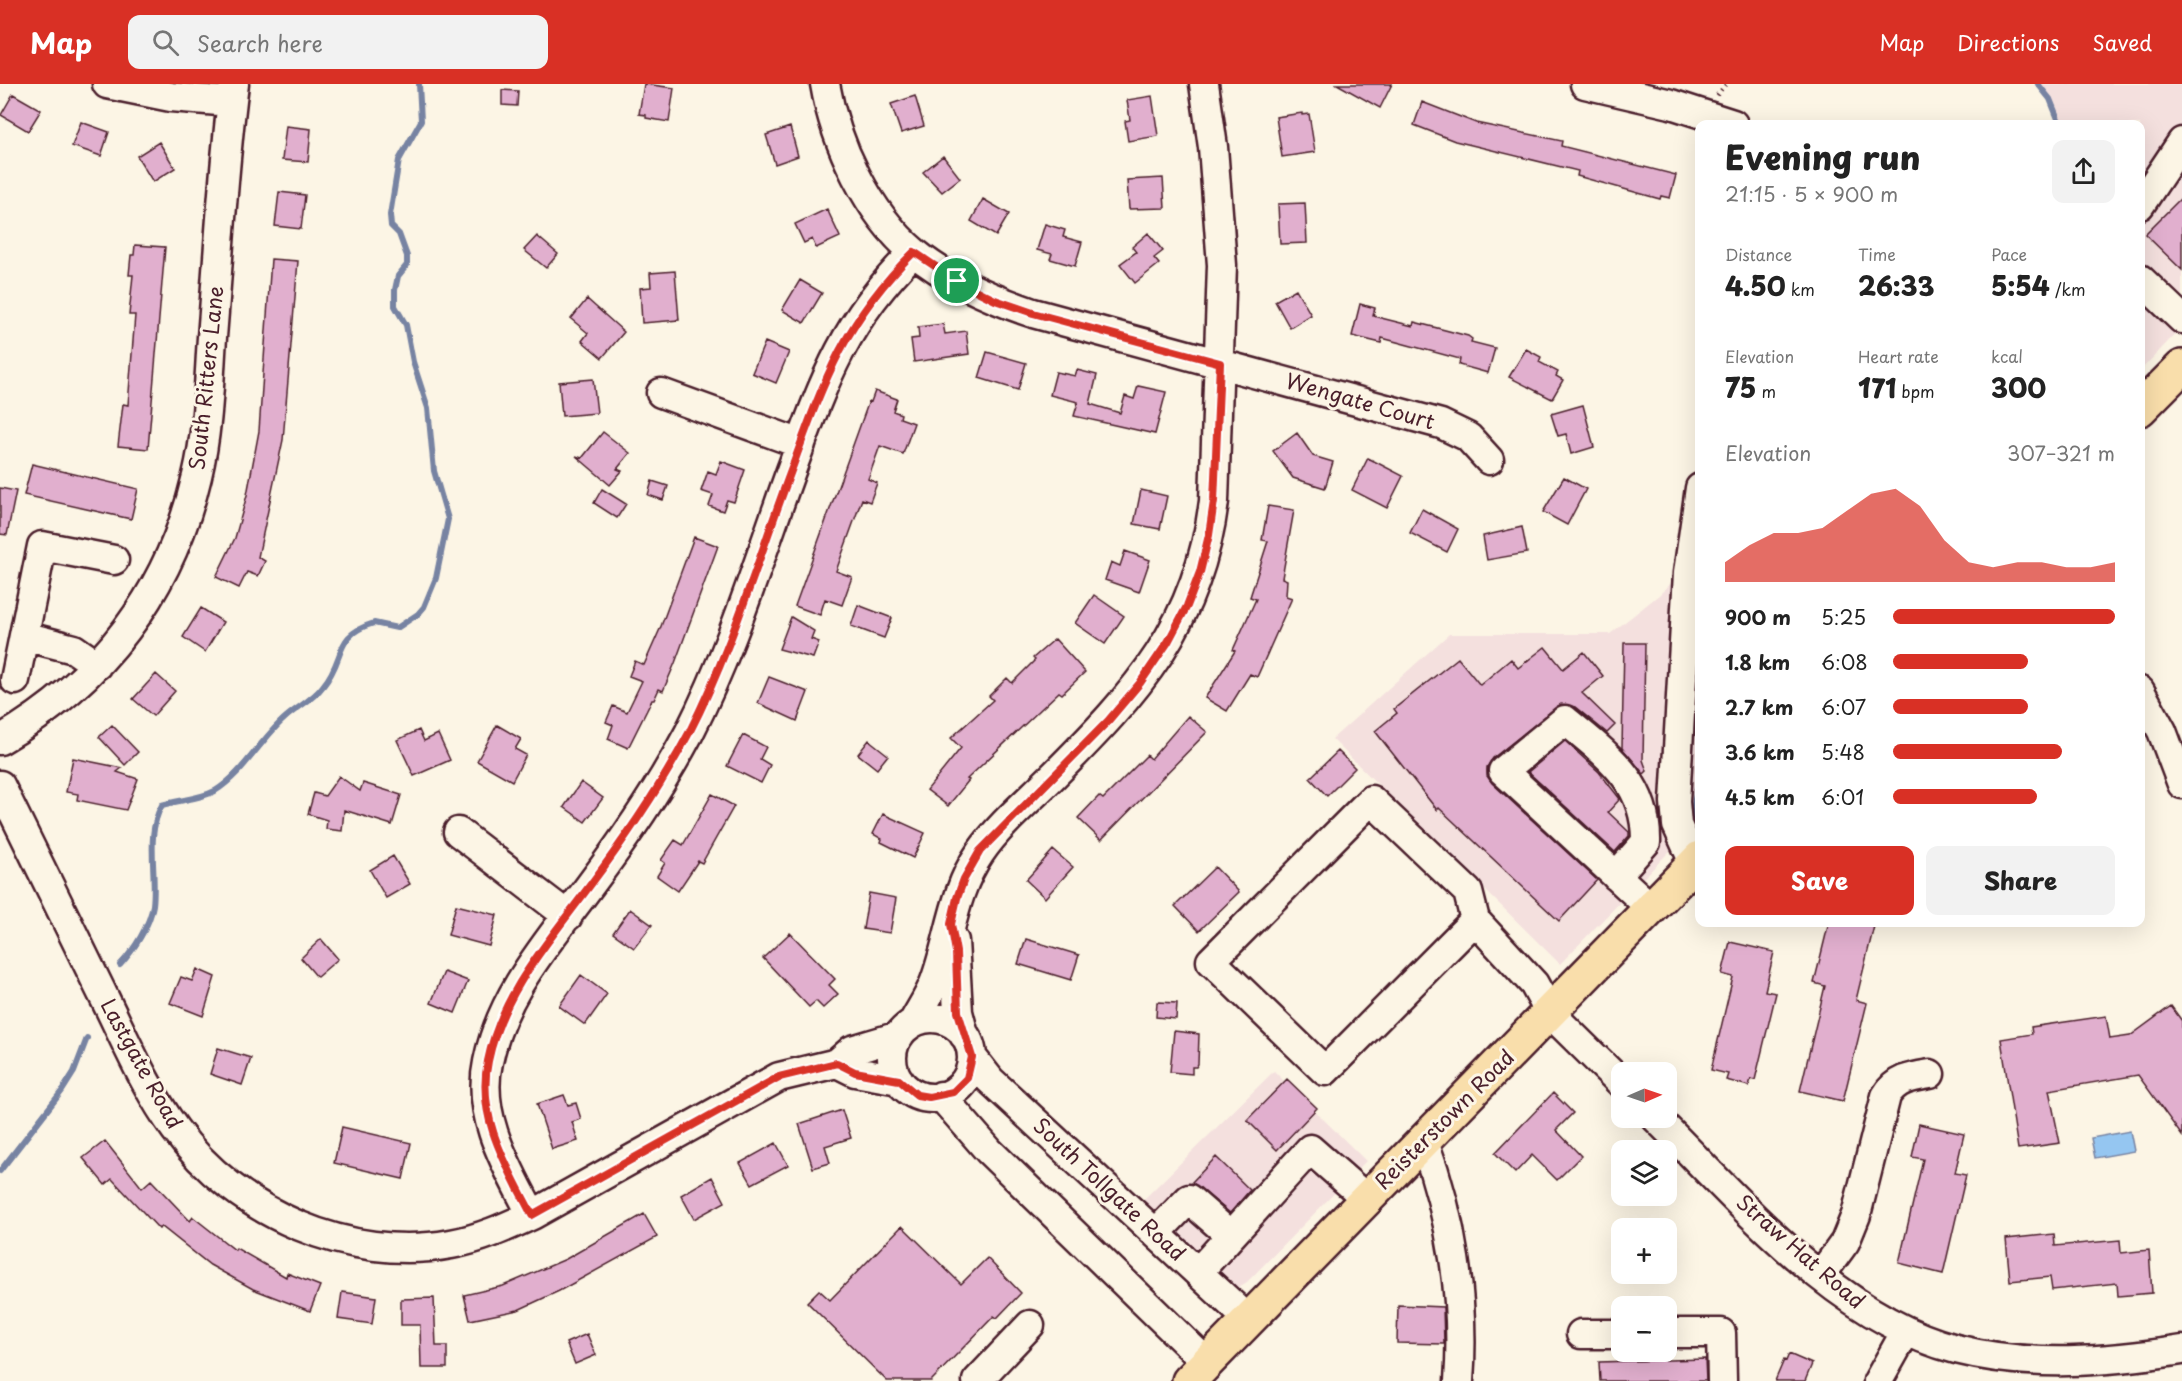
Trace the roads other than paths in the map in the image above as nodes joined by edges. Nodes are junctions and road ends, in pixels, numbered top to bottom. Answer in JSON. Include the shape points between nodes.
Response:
{"nodes":[{"id":1,"x":107,"y":84,"type":"edge"},
{"id":2,"x":825,"y":84,"type":"edge"},
{"id":3,"x":1204,"y":84,"type":"edge"},
{"id":4,"x":1585,"y":84,"type":"edge"},
{"id":5,"x":232,"y":93,"type":"edge"},
{"id":6,"x":1721,"y":120,"type":"edge"},
{"id":7,"x":2182,"y":142,"type":"edge"},
{"id":8,"x":2145,"y":198,"type":"edge"},
{"id":9,"x":914,"y":252,"type":"junction"},
{"id":10,"x":2145,"y":284,"type":"edge"},
{"id":11,"x":2182,"y":319,"type":"edge"},
{"id":12,"x":1220,"y":363,"type":"junction"},
{"id":13,"x":2182,"y":367,"type":"edge"},
{"id":14,"x":661,"y":393,"type":"dead end"},
{"id":15,"x":2145,"y":405,"type":"edge"},
{"id":16,"x":801,"y":444,"type":"junction"},
{"id":17,"x":1489,"y":459,"type":"dead end"},
{"id":18,"x":1695,"y":523,"type":"edge"},
{"id":19,"x":114,"y":560,"type":"dead end"},
{"id":20,"x":24,"y":636,"type":"junction"},
{"id":21,"x":97,"y":666,"type":"junction"},
{"id":22,"x":15,"y":680,"type":"dead end"},
{"id":23,"x":2145,"y":700,"type":"edge"},
{"id":24,"x":0,"y":740,"type":"edge"},
{"id":25,"x":2182,"y":784,"type":"edge"},
{"id":26,"x":0,"y":785,"type":"edge"},
{"id":27,"x":458,"y":832,"type":"dead end"},
{"id":28,"x":1695,"y":856,"type":"edge"},
{"id":29,"x":1695,"y":862,"type":"edge"},
{"id":30,"x":1616,"y":876,"type":"junction"},
{"id":31,"x":1651,"y":908,"type":"junction"},
{"id":32,"x":568,"y":916,"type":"junction"},
{"id":33,"x":1475,"y":921,"type":"junction"},
{"id":34,"x":951,"y":924,"type":"junction"},
{"id":35,"x":1550,"y":1013,"type":"junction"},
{"id":36,"x":906,"y":1028,"type":"junction"},
{"id":37,"x":968,"y":1046,"type":"junction"},
{"id":38,"x":837,"y":1063,"type":"junction"},
{"id":39,"x":1611,"y":1073,"type":"edge"},
{"id":40,"x":1930,"y":1074,"type":"dead end"},
{"id":41,"x":899,"y":1080,"type":"junction"},
{"id":42,"x":941,"y":1096,"type":"junction"},
{"id":43,"x":1666,"y":1128,"type":"edge"},
{"id":44,"x":1424,"y":1142,"type":"junction"},
{"id":45,"x":1367,"y":1199,"type":"junction"},
{"id":46,"x":532,"y":1215,"type":"junction"},
{"id":47,"x":1156,"y":1233,"type":"junction"},
{"id":48,"x":1229,"y":1234,"type":"junction"},
{"id":49,"x":1197,"y":1272,"type":"junction"},
{"id":50,"x":1821,"y":1275,"type":"junction"},
{"id":51,"x":1249,"y":1320,"type":"junction"},
{"id":52,"x":1030,"y":1324,"type":"dead end"},
{"id":53,"x":1906,"y":1331,"type":"junction"},
{"id":54,"x":1677,"y":1333,"type":"edge"},
{"id":55,"x":1581,"y":1334,"type":"dead end"},
{"id":56,"x":1611,"y":1334,"type":"edge"},
{"id":57,"x":2182,"y":1350,"type":"edge"},
{"id":58,"x":1198,"y":1372,"type":"edge"},
{"id":59,"x":977,"y":1381,"type":"edge"},
{"id":60,"x":1459,"y":1381,"type":"edge"},
{"id":61,"x":1722,"y":1381,"type":"edge"},
{"id":62,"x":1878,"y":1381,"type":"edge"}],
"edges":[{"from":1,"to":5,"type":"street","via":[[171,98]]},
{"from":2,"to":9,"type":"street","name":"Wengate Court","via":[[850,165],[868,196]]},
{"from":3,"to":12,"type":"street","name":"South Tollgate Road","via":[[1219,210]]},
{"from":4,"to":6,"type":"street"},
{"from":5,"to":21,"type":"street","name":"South Ritters Lane","via":[[198,474],[171,557],[141,610]]},
{"from":7,"to":8,"type":"street"},
{"from":9,"to":12,"type":"street","name":"Wengate Court","via":[[957,281],[995,300]]},
{"from":9,"to":16,"type":"street","via":[[875,294],[842,346],[823,382]]},
{"from":10,"to":11,"type":"street"},
{"from":12,"to":17,"type":"street","name":"Wengate Court","via":[[1441,424],[1468,437]]},
{"from":12,"to":34,"type":"street","name":"South Tollgate Road","via":[[1209,535],[1187,606],[1168,642],[1121,706],[980,851],[964,879]]},
{"from":13,"to":15,"type":"main road"},
{"from":14,"to":16,"type":"street"},
{"from":16,"to":32,"type":"street","via":[[716,673],[688,733],[621,843]]},
{"from":18,"to":28,"type":"street","via":[[1688,573],[1675,802],[1677,825]]},
{"from":19,"to":20,"type":"street","via":[[42,546]]},
{"from":20,"to":21,"type":"street","via":[[74,649]]},
{"from":20,"to":22,"type":"street"},
{"from":21,"to":24,"type":"street","name":"South Ritters Lane","via":[[56,705]]},
{"from":23,"to":25,"type":"street","via":[[2163,731]]},
{"from":26,"to":46,"type":"street","name":"Lastgate Road","via":[[142,1074],[176,1130],[240,1192],[304,1228],[380,1247],[451,1244],[492,1234]]},
{"from":27,"to":32,"type":"street"},
{"from":29,"to":31,"type":"main road","name":"Reisterstown Road"},
{"from":30,"to":30,"type":"street","via":[[1503,771],[1565,720],[1631,781],[1647,826],[1647,842]]},
{"from":30,"to":31,"type":"street"},
{"from":31,"to":35,"type":"main road","name":"Reisterstown Road"},
{"from":32,"to":46,"type":"street","via":[[505,1006],[487,1065],[491,1126],[498,1149]]},
{"from":33,"to":33,"type":"street","via":[[1468,892],[1371,800],[1211,961],[1325,1071]]},
{"from":33,"to":35,"type":"street","via":[[1534,984]]},
{"from":34,"to":36,"type":"street","name":"South Tollgate Road","via":[[935,981]]},
{"from":34,"to":37,"type":"street","name":"South Tollgate Road","via":[[958,1012]]},
{"from":35,"to":39,"type":"street"},
{"from":35,"to":44,"type":"main road","name":"Reisterstown Road"},
{"from":36,"to":37,"type":"street","via":[[941,1019],[950,1022]]},
{"from":36,"to":38,"type":"street","name":"Lastgate Road","via":[[852,1050]]},
{"from":36,"to":41,"type":"street","via":[[892,1060]]},
{"from":37,"to":42,"type":"street","via":[[970,1068],[961,1085]]},
{"from":37,"to":47,"type":"street","name":"South Tollgate Road","via":[[990,1080]]},
{"from":38,"to":41,"type":"street","via":[[855,1072]]},
{"from":38,"to":46,"type":"street","name":"Lastgate Road","via":[[779,1077]]},
{"from":40,"to":50,"type":"street","via":[[1905,1078],[1890,1088],[1856,1215],[1845,1242]]},
{"from":41,"to":42,"type":"street","via":[[917,1095]]},
{"from":42,"to":58,"type":"street"},
{"from":43,"to":50,"type":"street","name":"Straw Hat Road"},
{"from":44,"to":45,"type":"main road","name":"Reisterstown Road"},
{"from":44,"to":60,"type":"street","via":[[1449,1219],[1459,1323]]},
{"from":45,"to":48,"type":"street","via":[[1310,1149]]},
{"from":45,"to":51,"type":"main road","name":"Reisterstown Road"},
{"from":47,"to":48,"type":"street","via":[[1189,1199]]},
{"from":47,"to":49,"type":"street","name":"South Tollgate Road"},
{"from":48,"to":49,"type":"street"},
{"from":49,"to":51,"type":"street","name":"South Tollgate Road"},
{"from":50,"to":53,"type":"street","name":"Straw Hat Road","via":[[1870,1311]]},
{"from":51,"to":58,"type":"main road","name":"Reisterstown Road"},
{"from":52,"to":59,"type":"street"},
{"from":53,"to":57,"type":"street","name":"Straw Hat Road","via":[[1954,1348],[2045,1361],[2091,1361]]},
{"from":53,"to":62,"type":"street"},
{"from":54,"to":61,"type":"street","via":[[1720,1333]]},
{"from":55,"to":56,"type":"street"}]}
